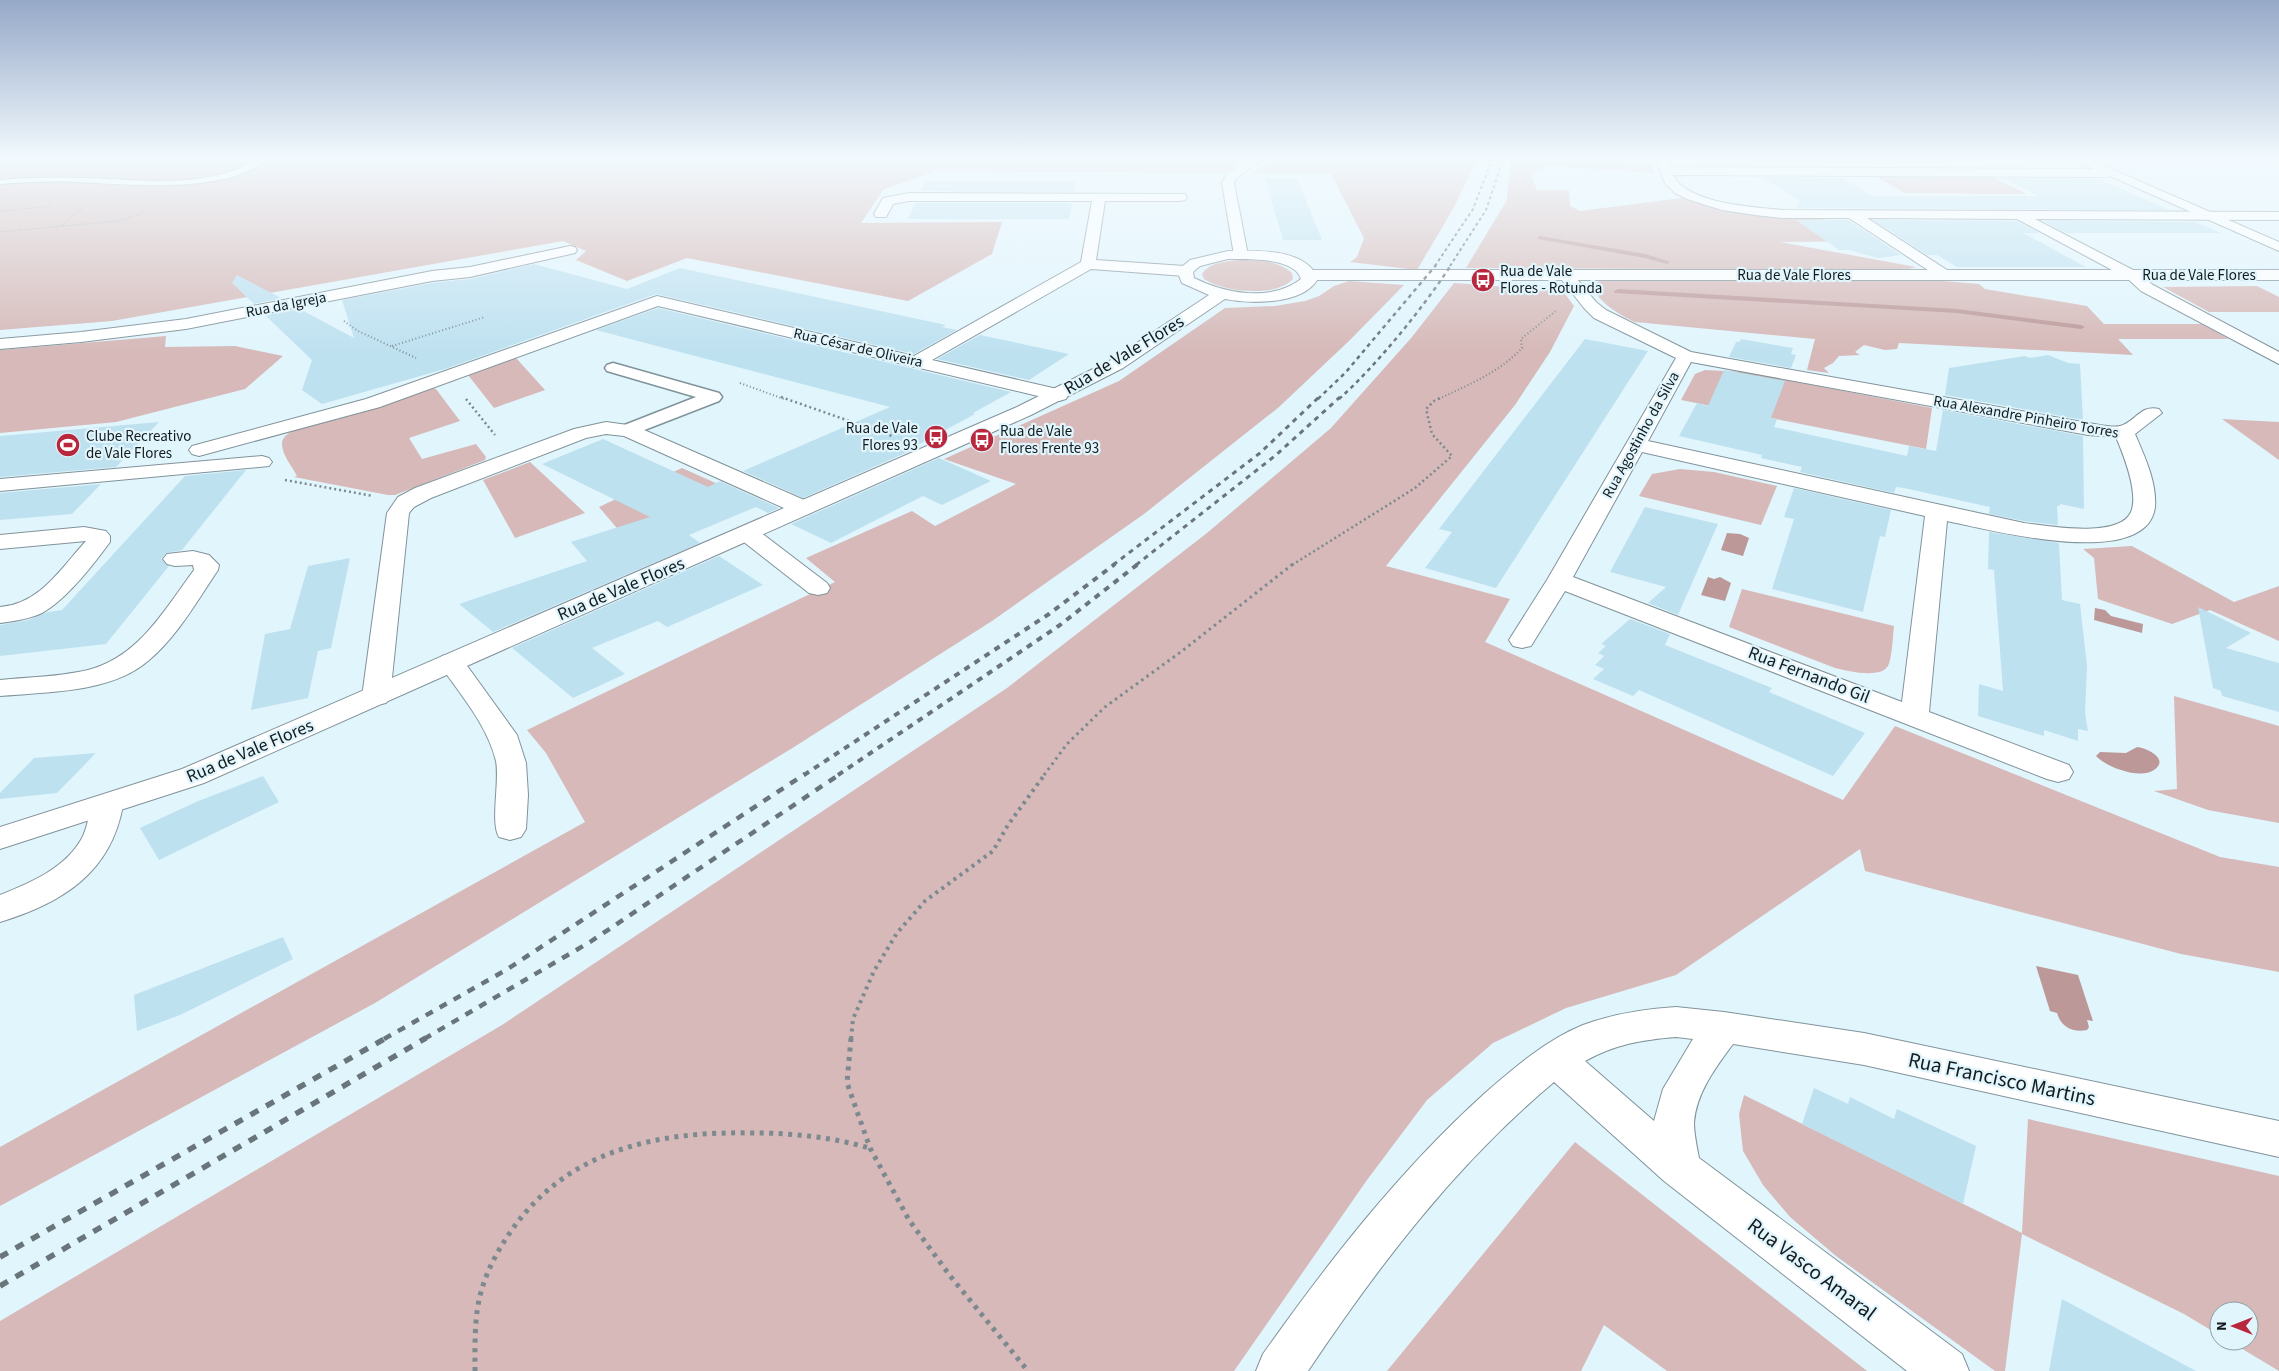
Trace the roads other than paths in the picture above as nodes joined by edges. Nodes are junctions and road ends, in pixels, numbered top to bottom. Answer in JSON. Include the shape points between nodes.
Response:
{"nodes":[{"id":1,"x":1094,"y":224,"type":"edge"},
{"id":2,"x":1235,"y":224,"type":"edge"},
{"id":3,"x":1866,"y":224,"type":"edge"},
{"id":4,"x":2035,"y":224,"type":"edge"},
{"id":5,"x":2226,"y":224,"type":"edge"},
{"id":6,"x":2279,"y":247,"type":"edge"},
{"id":7,"x":570,"y":250,"type":"dead end"},
{"id":8,"x":1241,"y":255,"type":"junction"},
{"id":9,"x":1088,"y":264,"type":"junction"},
{"id":10,"x":1185,"y":272,"type":"junction"},
{"id":11,"x":1309,"y":275,"type":"junction"},
{"id":12,"x":1566,"y":275,"type":"junction"},
{"id":13,"x":1945,"y":275,"type":"junction"},
{"id":14,"x":2132,"y":275,"type":"junction"},
{"id":15,"x":2279,"y":275,"type":"edge"},
{"id":16,"x":1221,"y":294,"type":"junction"},
{"id":17,"x":0,"y":344,"type":"edge"},
{"id":18,"x":1686,"y":356,"type":"junction"},
{"id":19,"x":2279,"y":359,"type":"edge"},
{"id":20,"x":916,"y":362,"type":"junction"},
{"id":21,"x":613,"y":368,"type":"dead end"},
{"id":22,"x":1059,"y":395,"type":"junction"},
{"id":23,"x":2152,"y":413,"type":"dead end"},
{"id":24,"x":628,"y":430,"type":"junction"},
{"id":25,"x":2124,"y":432,"type":"junction"},
{"id":26,"x":1636,"y":445,"type":"junction"},
{"id":27,"x":199,"y":450,"type":"dead end"},
{"id":28,"x":262,"y":462,"type":"road end"},
{"id":29,"x":0,"y":485,"type":"edge"},
{"id":30,"x":803,"y":508,"type":"junction"},
{"id":31,"x":1937,"y":513,"type":"junction"},
{"id":32,"x":748,"y":534,"type":"junction"},
{"id":33,"x":0,"y":542,"type":"edge"},
{"id":34,"x":175,"y":559,"type":"dead end"},
{"id":35,"x":104,"y":565,"type":"dead end"},
{"id":36,"x":74,"y":568,"type":"junction"},
{"id":37,"x":1559,"y":580,"type":"junction"},
{"id":38,"x":818,"y":588,"type":"dead end"},
{"id":39,"x":0,"y":615,"type":"edge"},
{"id":40,"x":1522,"y":640,"type":"dead end"},
{"id":41,"x":451,"y":662,"type":"junction"},
{"id":42,"x":0,"y":688,"type":"edge"},
{"id":43,"x":376,"y":697,"type":"junction"},
{"id":44,"x":1914,"y":715,"type":"junction"},
{"id":45,"x":2058,"y":772,"type":"dead end"},
{"id":46,"x":108,"y":805,"type":"junction"},
{"id":47,"x":510,"y":829,"type":"dead end"},
{"id":48,"x":0,"y":838,"type":"edge"},
{"id":49,"x":0,"y":909,"type":"edge"},
{"id":50,"x":1724,"y":1027,"type":"junction"},
{"id":51,"x":1555,"y":1059,"type":"junction"},
{"id":52,"x":2279,"y":1140,"type":"edge"},
{"id":53,"x":1680,"y":1168,"type":"junction"},
{"id":54,"x":1280,"y":1371,"type":"edge"},
{"id":55,"x":1945,"y":1371,"type":"edge"}],
"edges":[{"from":1,"to":9,"type":"street"},
{"from":2,"to":8,"type":"street"},
{"from":3,"to":13,"type":"street"},
{"from":4,"to":14,"type":"street"},
{"from":5,"to":6,"type":"street"},
{"from":7,"to":17,"type":"street","name":"Rua da Igreja","via":[[470,272],[432,276],[186,324]]},
{"from":8,"to":10,"type":"street","via":[[1204,260]]},
{"from":8,"to":11,"type":"street","via":[[1278,258],[1304,268]]},
{"from":9,"to":10,"type":"street"},
{"from":9,"to":20,"type":"street"},
{"from":10,"to":16,"type":"street","via":[[1187,280],[1200,288]]},
{"from":11,"to":12,"type":"street","name":"Rua de Vale Flores"},
{"from":11,"to":16,"type":"street","via":[[1304,285],[1284,294],[1254,297]]},
{"from":12,"to":13,"type":"street","name":"Rua de Vale Flores"},
{"from":12,"to":18,"type":"street","name":"Rua Agostinho da Silva","via":[[1600,314]]},
{"from":13,"to":14,"type":"street","name":"Rua de Vale Flores"},
{"from":14,"to":15,"type":"street","name":"Rua de Vale Flores"},
{"from":14,"to":19,"type":"street","via":[[2147,288]]},
{"from":16,"to":22,"type":"street","name":"Rua de Vale Flores","via":[[1117,364]]},
{"from":18,"to":25,"type":"street","name":"Rua Alexandre Pinheiro Torres","via":[[2088,429]]},
{"from":18,"to":26,"type":"street","name":"Rua Agostinho da Silva"},
{"from":20,"to":22,"type":"street","name":"Rua César de Oliveira"},
{"from":20,"to":27,"type":"street","name":"Rua César de Oliveira","via":[[657,301],[373,403]]},
{"from":21,"to":24,"type":"street","via":[[713,397]]},
{"from":22,"to":30,"type":"street","name":"Rua de Vale Flores"},
{"from":23,"to":25,"type":"street"},
{"from":24,"to":30,"type":"street"},
{"from":24,"to":43,"type":"street","via":[[606,428],[581,433],[406,502],[398,513]]},
{"from":25,"to":31,"type":"street","name":"Rua Alexandre Pinheiro Torres","via":[[2134,456],[2144,502],[2142,516],[2134,525],[2091,536],[2052,534]]},
{"from":26,"to":31,"type":"street","name":"Rua Alexandre Pinheiro Torres"},
{"from":26,"to":37,"type":"street","name":"Rua Agostinho da Silva"},
{"from":28,"to":29,"type":"street"},
{"from":30,"to":32,"type":"street","name":"Rua de Vale Flores"},
{"from":31,"to":44,"type":"street"},
{"from":32,"to":38,"type":"street"},
{"from":32,"to":41,"type":"street","name":"Rua de Vale Flores"},
{"from":33,"to":36,"type":"street","via":[[84,534],[98,536],[98,542]]},
{"from":34,"to":42,"type":"street","via":[[199,558],[205,561],[206,570],[150,645],[129,663],[80,679]]},
{"from":35,"to":36,"type":"street"},
{"from":36,"to":39,"type":"street","via":[[40,603],[23,611]]},
{"from":37,"to":40,"type":"street","name":"Rua Agostinho da Silva"},
{"from":37,"to":44,"type":"street","name":"Rua Fernando Gil"},
{"from":41,"to":43,"type":"street","name":"Rua de Vale Flores"},
{"from":41,"to":47,"type":"street","via":[[503,734],[511,763]]},
{"from":43,"to":46,"type":"street","name":"Rua de Vale Flores","via":[[194,776]]},
{"from":44,"to":45,"type":"street","name":"Rua Fernando Gil"},
{"from":46,"to":48,"type":"street","name":"Rua de Vale Flores"},
{"from":46,"to":49,"type":"street","via":[[99,838],[85,860],[65,878]]},
{"from":50,"to":51,"type":"street","name":"Rua Francisco Martins","via":[[1676,1022],[1638,1025],[1595,1037]]},
{"from":50,"to":52,"type":"street","name":"Rua Francisco Martins","via":[[1864,1049]]},
{"from":50,"to":53,"type":"street","via":[[1700,1059],[1684,1089],[1674,1123]]},
{"from":51,"to":53,"type":"street","name":"Rua Vasco Amaral"},
{"from":51,"to":54,"type":"street","name":"Rua Francisco Martins","via":[[1515,1089],[1450,1152],[1388,1223]]},
{"from":53,"to":55,"type":"street","name":"Rua Vasco Amaral"}]}
